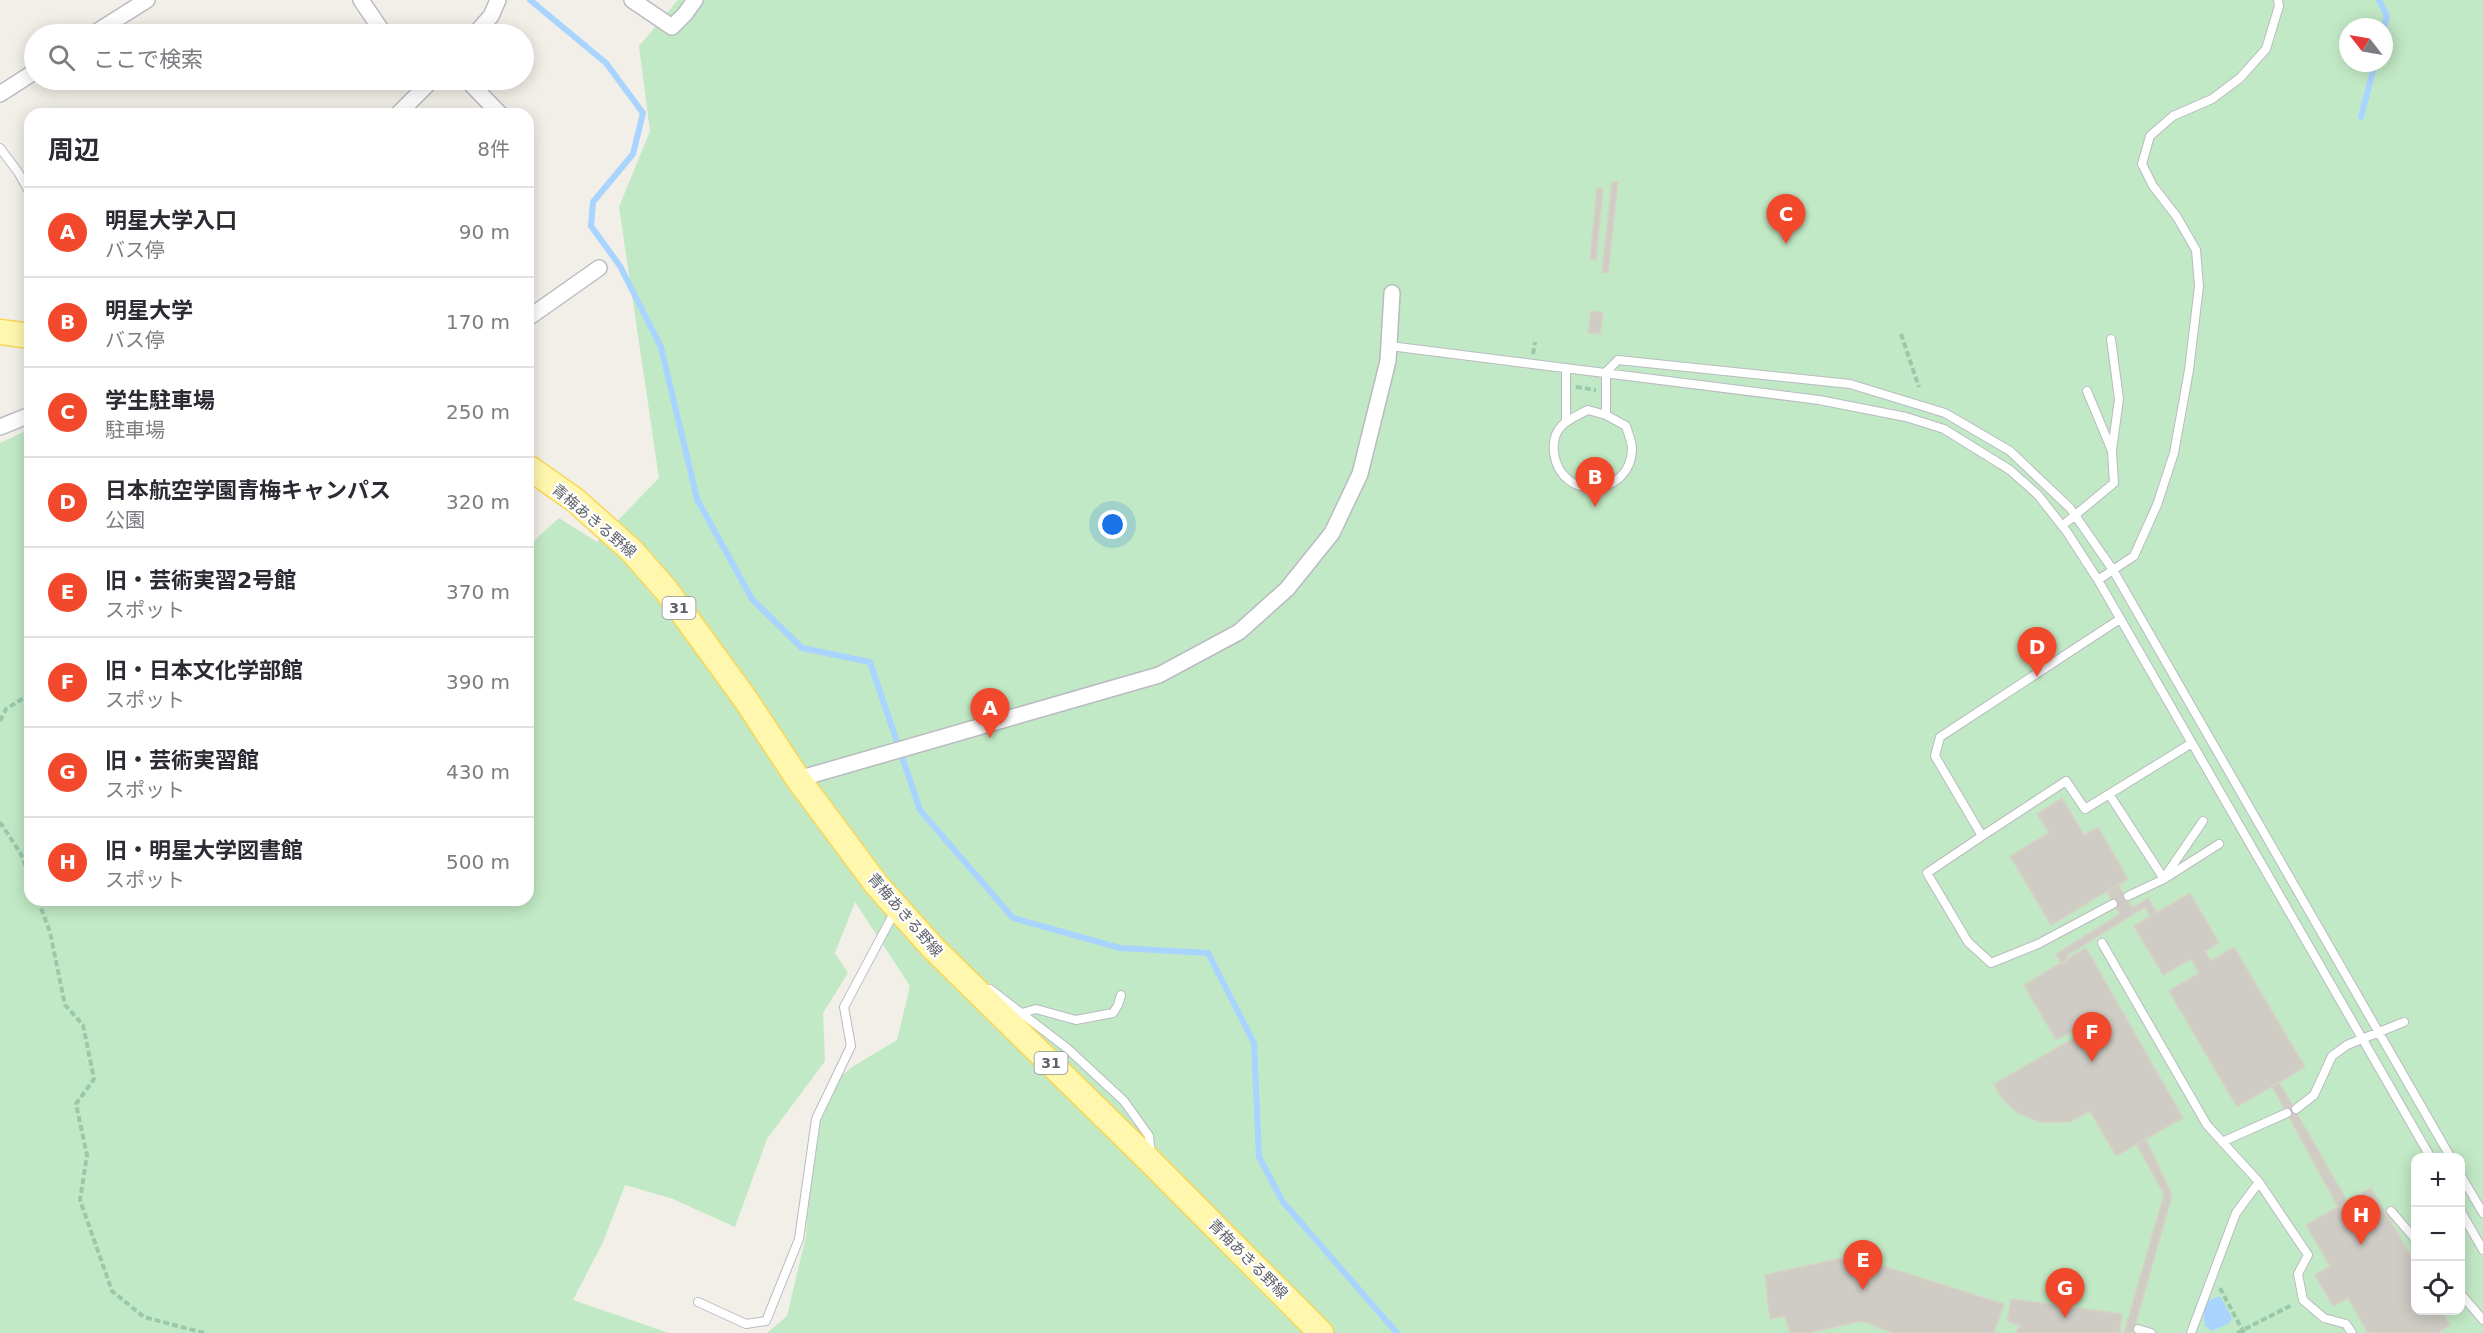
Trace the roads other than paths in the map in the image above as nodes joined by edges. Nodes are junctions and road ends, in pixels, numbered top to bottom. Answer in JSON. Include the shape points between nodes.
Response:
{"nodes":[{"id":1,"x":147,"y":0,"type":"edge"},
{"id":2,"x":361,"y":0,"type":"edge"},
{"id":3,"x":498,"y":0,"type":"edge"},
{"id":4,"x":632,"y":0,"type":"edge"},
{"id":5,"x":695,"y":0,"type":"edge"},
{"id":6,"x":2278,"y":0,"type":"edge"},
{"id":7,"x":109,"y":24,"type":"edge"},
{"id":8,"x":377,"y":24,"type":"edge"},
{"id":9,"x":484,"y":24,"type":"edge"},
{"id":10,"x":24,"y":78,"type":"edge"},
{"id":11,"x":419,"y":90,"type":"edge"},
{"id":12,"x":477,"y":90,"type":"edge"},
{"id":13,"x":0,"y":94,"type":"edge"},
{"id":14,"x":403,"y":108,"type":"edge"},
{"id":15,"x":494,"y":108,"type":"edge"},
{"id":16,"x":0,"y":148,"type":"edge"},
{"id":17,"x":24,"y":182,"type":"edge"},
{"id":18,"x":599,"y":268,"type":"dead end"},
{"id":19,"x":1392,"y":293,"type":"dead end"},
{"id":20,"x":534,"y":314,"type":"edge"},
{"id":21,"x":0,"y":332,"type":"edge"},
{"id":22,"x":24,"y":335,"type":"edge"},
{"id":23,"x":2111,"y":339,"type":"dead end"},
{"id":24,"x":1390,"y":346,"type":"junction"},
{"id":25,"x":1566,"y":368,"type":"junction"},
{"id":26,"x":1606,"y":372,"type":"junction"},
{"id":27,"x":2087,"y":391,"type":"dead end"},
{"id":28,"x":1606,"y":415,"type":"junction"},
{"id":29,"x":24,"y":417,"type":"edge"},
{"id":30,"x":1566,"y":420,"type":"junction"},
{"id":31,"x":0,"y":426,"type":"edge"},
{"id":32,"x":2112,"y":452,"type":"junction"},
{"id":33,"x":534,"y":471,"type":"edge"},
{"id":34,"x":2075,"y":516,"type":"junction"},
{"id":35,"x":2062,"y":526,"type":"junction"},
{"id":36,"x":2113,"y":570,"type":"junction"},
{"id":37,"x":2098,"y":580,"type":"junction"},
{"id":38,"x":2120,"y":619,"type":"junction"},
{"id":39,"x":2192,"y":742,"type":"junction"},
{"id":40,"x":798,"y":779,"type":"junction"},
{"id":41,"x":2109,"y":794,"type":"junction"},
{"id":42,"x":2203,"y":821,"type":"dead end"},
{"id":43,"x":1982,"y":836,"type":"junction"},
{"id":44,"x":2219,"y":844,"type":"dead end"},
{"id":45,"x":2164,"y":879,"type":"junction"},
{"id":46,"x":2128,"y":896,"type":"dead end"},
{"id":47,"x":2113,"y":904,"type":"dead end"},
{"id":48,"x":897,"y":908,"type":"junction"},
{"id":49,"x":2086,"y":918,"type":"junction"},
{"id":50,"x":2091,"y":926,"type":"dead end"},
{"id":51,"x":2102,"y":943,"type":"dead end"},
{"id":52,"x":971,"y":985,"type":"junction"},
{"id":53,"x":1121,"y":995,"type":"dead end"},
{"id":54,"x":1022,"y":1013,"type":"junction"},
{"id":55,"x":2404,"y":1022,"type":"dead end"},
{"id":56,"x":2379,"y":1032,"type":"junction"},
{"id":57,"x":2363,"y":1038,"type":"junction"},
{"id":58,"x":2296,"y":1109,"type":"dead end"},
{"id":59,"x":2287,"y":1113,"type":"dead end"},
{"id":60,"x":2222,"y":1142,"type":"junction"},
{"id":61,"x":2428,"y":1153,"type":"edge"},
{"id":62,"x":2448,"y":1153,"type":"edge"},
{"id":63,"x":1152,"y":1163,"type":"junction"},
{"id":64,"x":2259,"y":1182,"type":"junction"},
{"id":65,"x":2465,"y":1182,"type":"edge"},
{"id":66,"x":2391,"y":1211,"type":"dead end"},
{"id":67,"x":2483,"y":1213,"type":"edge"},
{"id":68,"x":2465,"y":1219,"type":"edge"},
{"id":69,"x":2411,"y":1235,"type":"edge"},
{"id":70,"x":2483,"y":1250,"type":"edge"},
{"id":71,"x":2465,"y":1299,"type":"edge"},
{"id":72,"x":698,"y":1302,"type":"dead end"},
{"id":73,"x":2483,"y":1320,"type":"edge"},
{"id":74,"x":2138,"y":1329,"type":"dead end"},
{"id":75,"x":1321,"y":1333,"type":"edge"},
{"id":76,"x":2151,"y":1333,"type":"edge"},
{"id":77,"x":2191,"y":1333,"type":"edge"},
{"id":78,"x":2352,"y":1333,"type":"edge"}],
"edges":[{"from":1,"to":7,"type":"street"},
{"from":2,"to":8,"type":"street"},
{"from":3,"to":9,"type":"street"},
{"from":4,"to":5,"type":"street","via":[[672,27]]},
{"from":6,"to":36,"type":"lane","via":[[2266,49],[2240,78],[2212,99],[2173,116],[2150,136],[2142,164],[2196,250],[2199,286],[2174,453],[2134,556]]},
{"from":10,"to":13,"type":"street"},
{"from":11,"to":14,"type":"street"},
{"from":12,"to":15,"type":"street"},
{"from":16,"to":17,"type":"lane"},
{"from":18,"to":20,"type":"street"},
{"from":19,"to":24,"type":"street"},
{"from":21,"to":22,"type":"main road"},
{"from":23,"to":32,"type":"lane","via":[[2119,399]]},
{"from":24,"to":25,"type":"lane"},
{"from":24,"to":40,"type":"street","via":[[1360,474],[1332,533],[1287,589],[1239,632],[1159,675]]},
{"from":25,"to":26,"type":"lane"},
{"from":25,"to":30,"type":"lane"},
{"from":26,"to":28,"type":"lane"},
{"from":26,"to":34,"type":"lane","via":[[1618,360],[1830,381],[1945,412],[2010,451]]},
{"from":26,"to":35,"type":"lane","via":[[1819,400],[1906,417],[1944,429],[2010,470],[2038,495]]},
{"from":27,"to":32,"type":"lane"},
{"from":28,"to":30,"type":"lane","via":[[1588,411]]},
{"from":28,"to":30,"type":"lane","via":[[1626,426],[1632,447],[1628,470],[1613,483],[1593,490],[1569,483],[1557,469],[1555,435]]},
{"from":29,"to":31,"type":"street"},
{"from":32,"to":34,"type":"lane","via":[[2114,483]]},
{"from":33,"to":40,"type":"main road","name":"青梅あきる野線","number":"31","via":[[575,500],[646,566],[746,700]]},
{"from":34,"to":35,"type":"lane"},
{"from":34,"to":36,"type":"lane"},
{"from":35,"to":37,"type":"lane"},
{"from":36,"to":37,"type":"lane"},
{"from":36,"to":56,"type":"lane"},
{"from":37,"to":38,"type":"lane"},
{"from":38,"to":39,"type":"lane"},
{"from":38,"to":43,"type":"lane","via":[[1940,737],[1935,756]]},
{"from":39,"to":41,"type":"lane"},
{"from":39,"to":57,"type":"lane"},
{"from":40,"to":48,"type":"main road","name":"青梅あきる野線","number":"31"},
{"from":41,"to":43,"type":"lane","via":[[2085,809],[2066,781]]},
{"from":41,"to":45,"type":"lane"},
{"from":42,"to":45,"type":"lane"},
{"from":43,"to":49,"type":"lane","via":[[1927,873],[1968,942],[1991,963]]},
{"from":44,"to":45,"type":"lane"},
{"from":45,"to":46,"type":"lane"},
{"from":47,"to":49,"type":"lane"},
{"from":48,"to":52,"type":"main road","name":"青梅あきる野線","number":"31"},
{"from":48,"to":72,"type":"lane","via":[[844,1007],[851,1046],[816,1119],[799,1239],[766,1321],[746,1324]]},
{"from":49,"to":50,"type":"lane"},
{"from":51,"to":60,"type":"lane","via":[[2207,1125]]},
{"from":52,"to":54,"type":"lane","via":[[987,986]]},
{"from":52,"to":63,"type":"main road","name":"青梅あきる野線","number":"31"},
{"from":53,"to":54,"type":"lane","via":[[1113,1013],[1076,1020],[1036,1009]]},
{"from":54,"to":63,"type":"lane","via":[[1124,1101],[1149,1136]]},
{"from":55,"to":56,"type":"lane"},
{"from":56,"to":57,"type":"lane"},
{"from":56,"to":62,"type":"lane"},
{"from":57,"to":58,"type":"lane","via":[[2332,1056],[2314,1095]]},
{"from":57,"to":61,"type":"lane"},
{"from":59,"to":60,"type":"lane"},
{"from":60,"to":64,"type":"lane"},
{"from":63,"to":75,"type":"main road","name":"青梅あきる野線","number":"31"},
{"from":64,"to":77,"type":"lane","via":[[2236,1213]]},
{"from":64,"to":78,"type":"lane","via":[[2308,1255],[2298,1274],[2303,1300],[2324,1318],[2346,1324]]},
{"from":65,"to":67,"type":"lane"},
{"from":66,"to":69,"type":"lane"},
{"from":68,"to":70,"type":"lane"},
{"from":71,"to":73,"type":"lane"},
{"from":74,"to":76,"type":"lane"}]}
